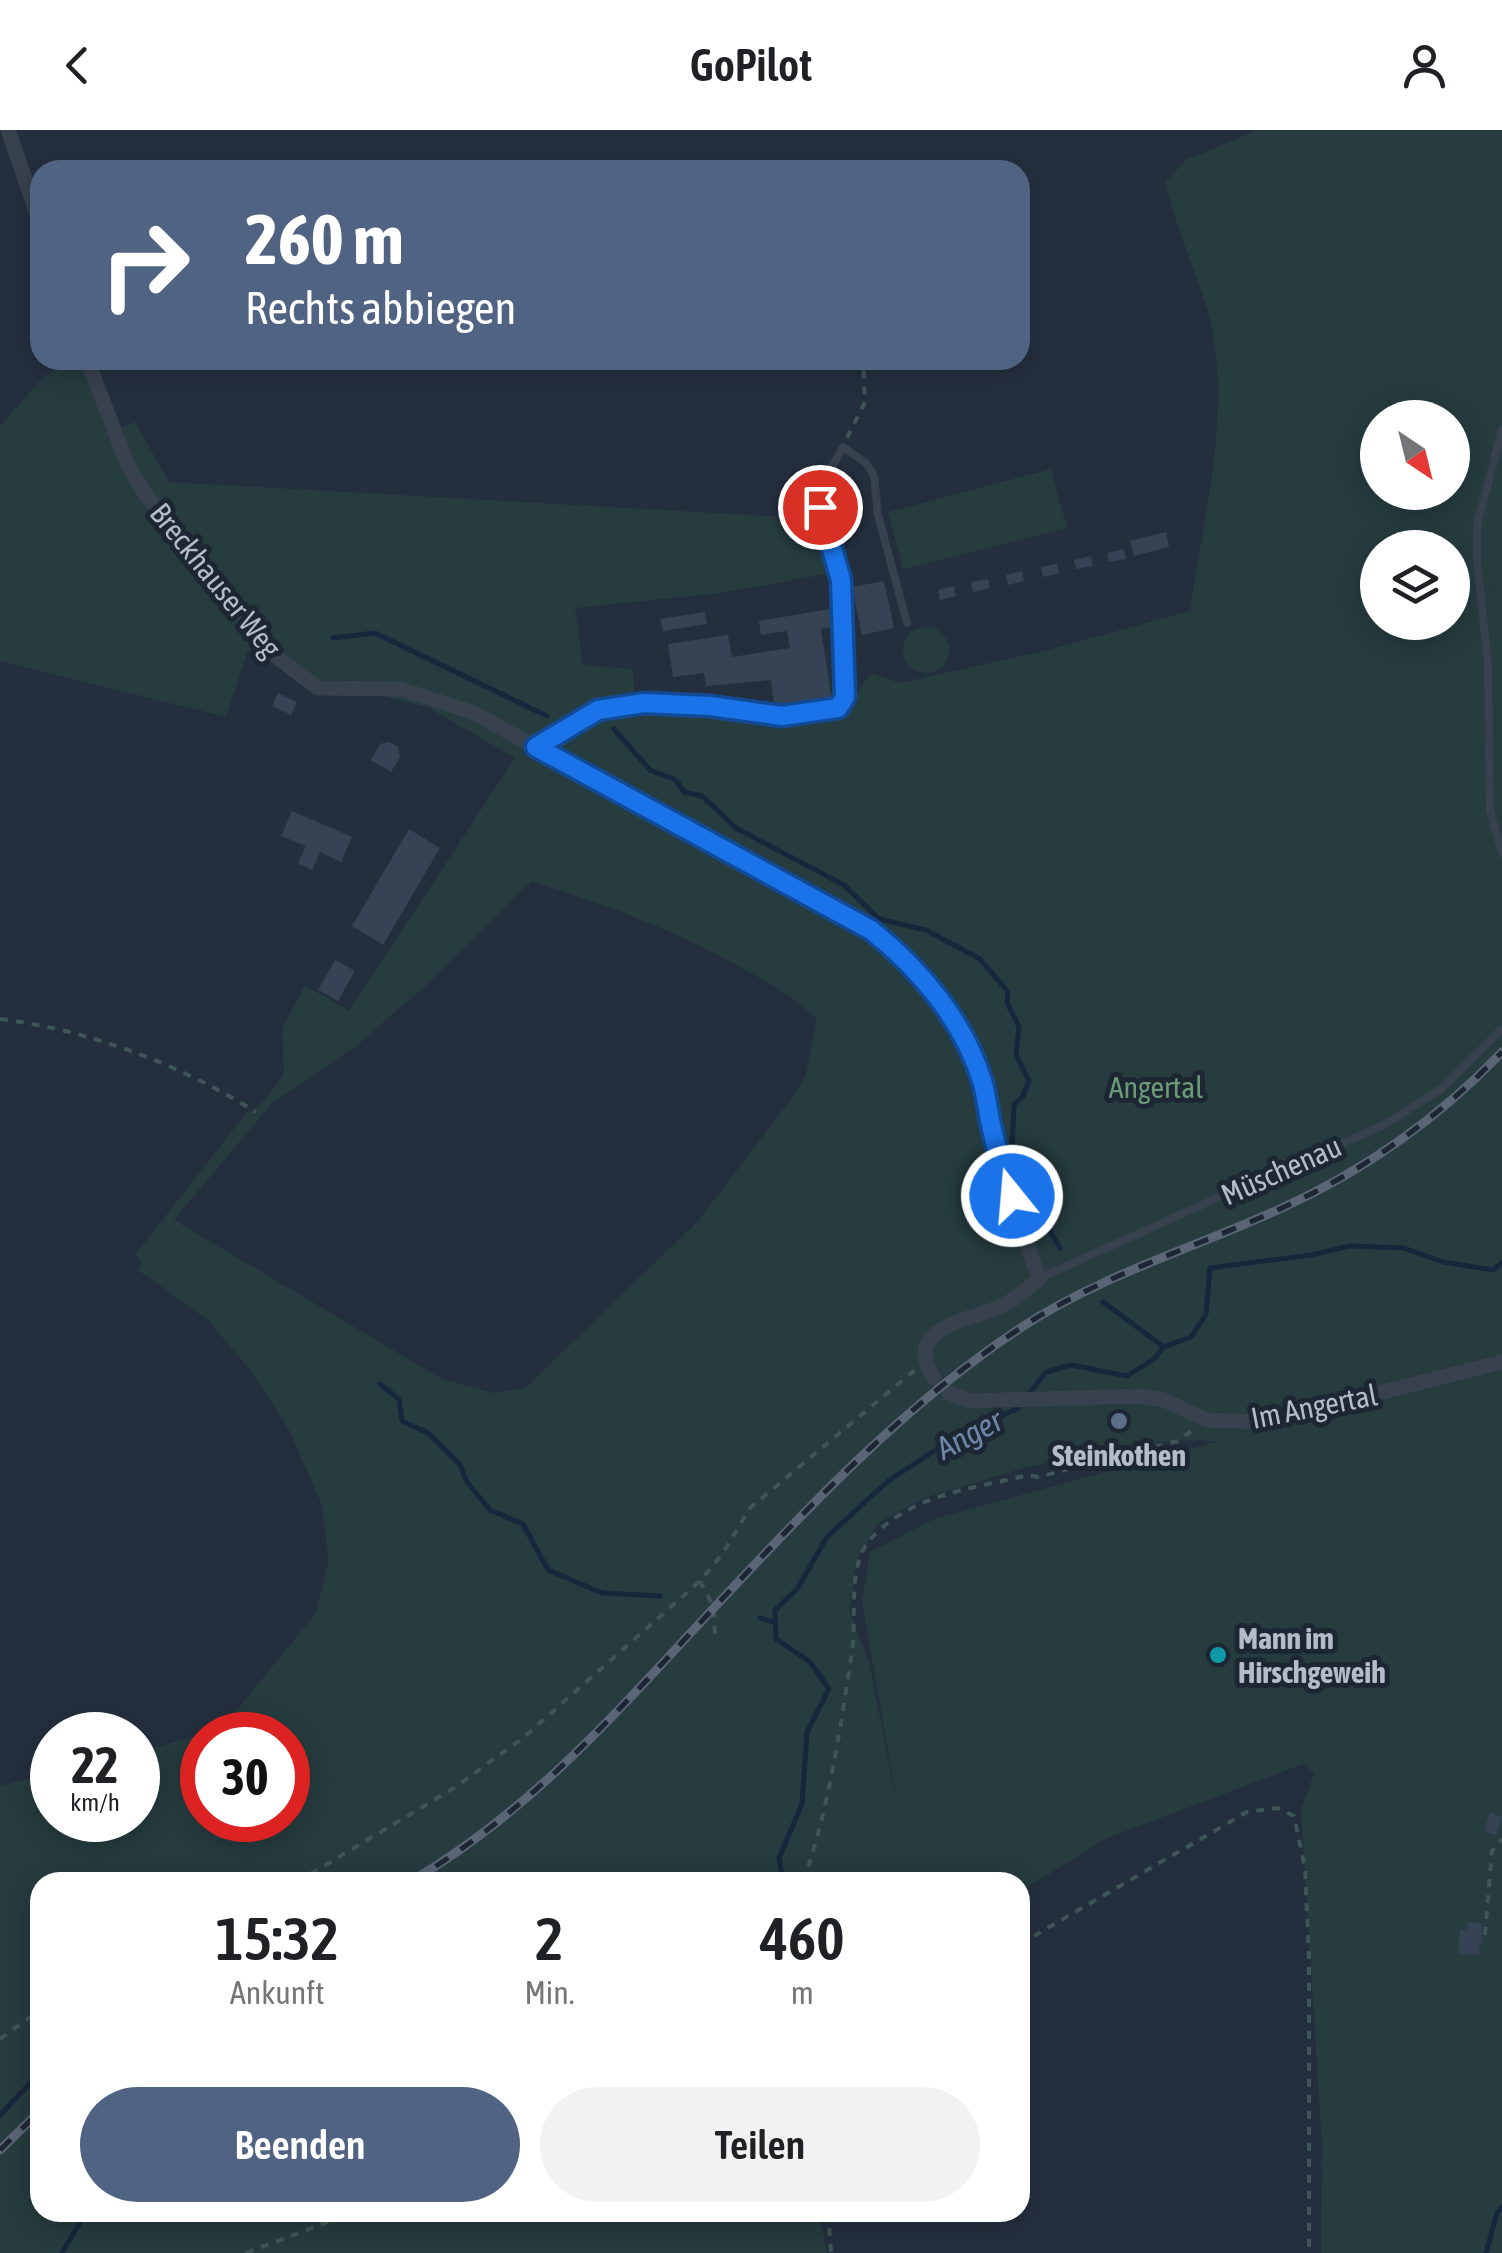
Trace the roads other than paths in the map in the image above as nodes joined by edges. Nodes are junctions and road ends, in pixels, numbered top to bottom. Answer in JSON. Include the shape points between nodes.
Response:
{"nodes":[{"id":1,"x":8,"y":130,"type":"edge"},
{"id":2,"x":30,"y":193,"type":"edge"},
{"id":3,"x":91,"y":370,"type":"edge"},
{"id":4,"x":1502,"y":430,"type":"edge"},
{"id":5,"x":908,"y":623,"type":"dead end"},
{"id":6,"x":536,"y":747,"type":"junction"},
{"id":7,"x":1502,"y":853,"type":"edge"},
{"id":8,"x":1502,"y":1029,"type":"edge"},
{"id":9,"x":1039,"y":1279,"type":"junction"},
{"id":10,"x":1502,"y":1362,"type":"edge"},
{"id":11,"x":934,"y":1378,"type":"dead end"},
{"id":12,"x":949,"y":1393,"type":"dead end"}],
"edges":[{"from":1,"to":2,"type":"street"},
{"from":3,"to":6,"type":"street","name":"Breckhauser Weg","via":[[117,445],[146,496],[272,654],[318,688],[401,689],[474,714]]},
{"from":4,"to":7,"type":"lane","via":[[1477,525],[1490,810]]},
{"from":5,"to":6,"type":"lane","via":[[874,476],[843,447],[821,486],[820,507],[841,580],[845,697],[838,708],[782,716],[644,703],[598,710]]},
{"from":6,"to":9,"type":"street","name":"Breckhauser Weg","via":[[871,930],[914,968],[972,1056]]},
{"from":8,"to":9,"type":"lane","name":"Müschenau","via":[[1441,1089],[1384,1125],[1288,1161]]},
{"from":9,"to":11,"type":"street","via":[[1005,1305],[941,1328],[928,1345]]},
{"from":10,"to":12,"type":"street","name":"Im Angertal","via":[[1264,1422],[1206,1420],[1152,1397],[970,1401]]}]}
